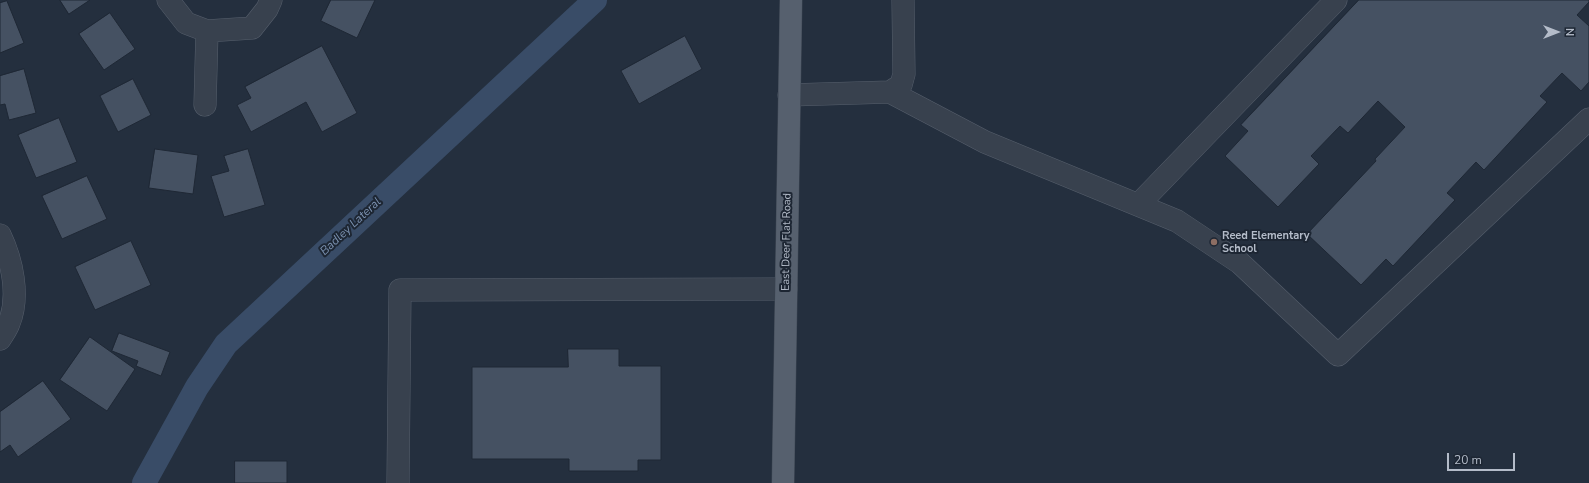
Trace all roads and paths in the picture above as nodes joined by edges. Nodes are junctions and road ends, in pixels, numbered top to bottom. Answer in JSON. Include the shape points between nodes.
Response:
{"nodes":[{"id":1,"x":168,"y":0,"type":"edge"},
{"id":2,"x":271,"y":0,"type":"edge"},
{"id":3,"x":791,"y":0,"type":"edge"},
{"id":4,"x":903,"y":0,"type":"edge"},
{"id":5,"x":1336,"y":0,"type":"edge"},
{"id":6,"x":206,"y":31,"type":"junction"},
{"id":7,"x":890,"y":92,"type":"junction"},
{"id":8,"x":789,"y":95,"type":"junction"},
{"id":9,"x":205,"y":105,"type":"dead end"},
{"id":10,"x":1589,"y":119,"type":"edge"},
{"id":11,"x":1138,"y":205,"type":"junction"},
{"id":12,"x":0,"y":235,"type":"edge"},
{"id":13,"x":786,"y":289,"type":"junction"},
{"id":14,"x":5,"y":331,"type":"edge"},
{"id":15,"x":398,"y":483,"type":"edge"},
{"id":16,"x":783,"y":483,"type":"edge"}],
"edges":[{"from":1,"to":6,"type":"street","via":[[186,23]]},
{"from":2,"to":6,"type":"street","via":[[252,28]]},
{"from":3,"to":8,"type":"main road","name":"East Deer Flat Road"},
{"from":4,"to":7,"type":"street","via":[[904,74],[901,85]]},
{"from":5,"to":11,"type":"street"},
{"from":6,"to":9,"type":"street"},
{"from":7,"to":8,"type":"street"},
{"from":7,"to":11,"type":"street","via":[[985,142]]},
{"from":8,"to":13,"type":"main road","name":"East Deer Flat Road"},
{"from":10,"to":11,"type":"street","via":[[1338,355],[1240,263],[1177,221]]},
{"from":12,"to":14,"type":"street","via":[[13,274],[13,303]]},
{"from":13,"to":15,"type":"street","via":[[400,290]]},
{"from":13,"to":16,"type":"main road","name":"East Deer Flat Road"}]}
